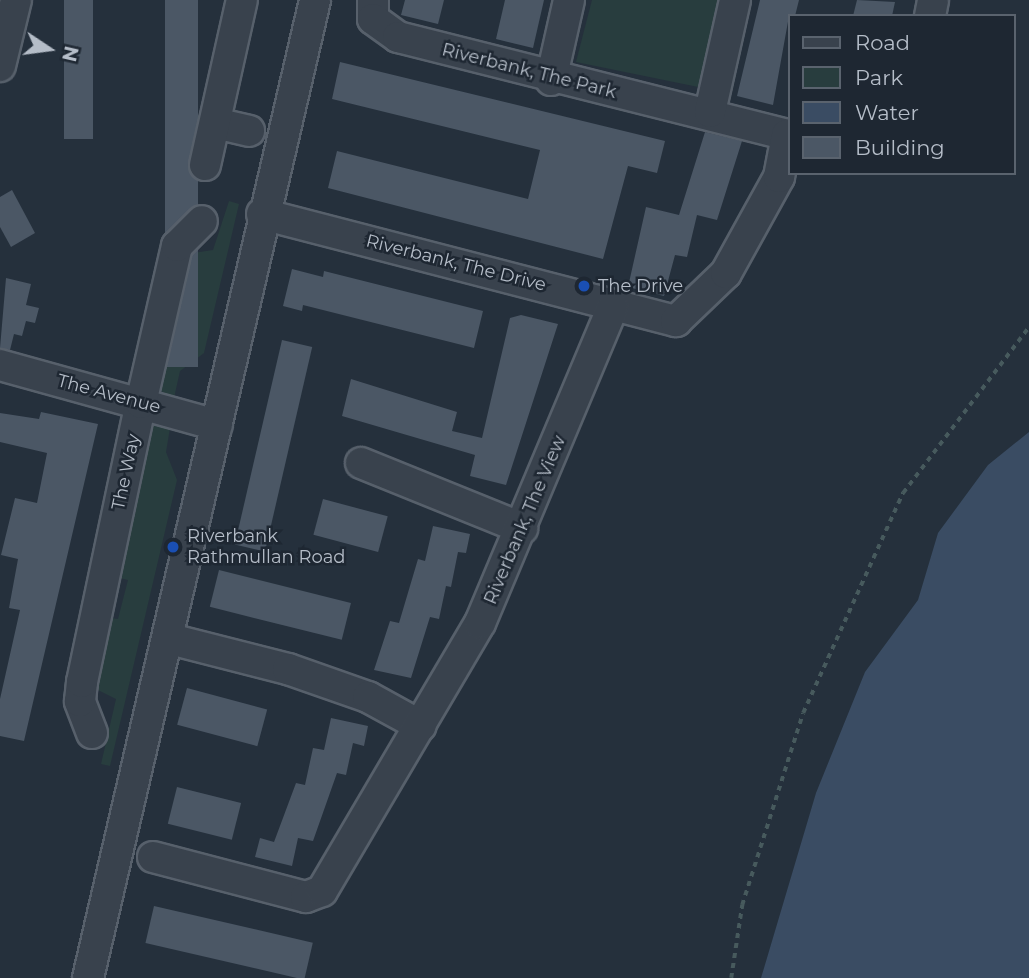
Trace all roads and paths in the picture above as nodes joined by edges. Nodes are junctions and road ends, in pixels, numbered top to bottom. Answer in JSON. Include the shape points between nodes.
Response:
{"nodes":[{"id":1,"x":16,"y":0,"type":"edge"},
{"id":2,"x":242,"y":0,"type":"edge"},
{"id":3,"x":315,"y":0,"type":"edge"},
{"id":4,"x":373,"y":0,"type":"edge"},
{"id":5,"x":569,"y":0,"type":"edge"},
{"id":6,"x":735,"y":0,"type":"edge"},
{"id":7,"x":4,"y":28,"type":"edge"},
{"id":8,"x":0,"y":66,"type":"edge"},
{"id":9,"x":551,"y":80,"type":"junction"},
{"id":10,"x":710,"y":112,"type":"junction"},
{"id":11,"x":215,"y":123,"type":"junction"},
{"id":12,"x":249,"y":131,"type":"dead end"},
{"id":13,"x":788,"y":135,"type":"edge"},
{"id":14,"x":205,"y":165,"type":"dead end"},
{"id":15,"x":262,"y":214,"type":"junction"},
{"id":16,"x":202,"y":221,"type":"dead end"},
{"id":17,"x":613,"y":307,"type":"junction"},
{"id":18,"x":1029,"y":327,"type":"edge"},
{"id":19,"x":0,"y":365,"type":"edge"},
{"id":20,"x":141,"y":403,"type":"junction"},
{"id":21,"x":217,"y":425,"type":"junction"},
{"id":22,"x":361,"y":463,"type":"dead end"},
{"id":23,"x":522,"y":528,"type":"junction"},
{"id":24,"x":170,"y":639,"type":"junction"},
{"id":25,"x":421,"y":726,"type":"junction"},
{"id":26,"x":92,"y":733,"type":"dead end"},
{"id":27,"x":153,"y":857,"type":"dead end"},
{"id":28,"x":88,"y":978,"type":"edge"},
{"id":29,"x":731,"y":978,"type":"edge"}],
"edges":[{"from":1,"to":7,"type":"street"},
{"from":2,"to":11,"type":"street"},
{"from":3,"to":15,"type":"street"},
{"from":4,"to":9,"type":"street","name":"Riverbank, The Park","via":[[373,19],[388,33]]},
{"from":5,"to":9,"type":"street"},
{"from":6,"to":10,"type":"street"},
{"from":7,"to":8,"type":"street"},
{"from":9,"to":10,"type":"street","name":"Riverbank, The Park"},
{"from":10,"to":13,"type":"street","name":"Riverbank, The Park"},
{"from":11,"to":12,"type":"street"},
{"from":11,"to":14,"type":"street"},
{"from":13,"to":17,"type":"street","name":"Riverbank, The Drive","via":[[779,177],[726,273],[697,307],[676,321]]},
{"from":15,"to":17,"type":"street","name":"Riverbank, The Drive"},
{"from":15,"to":21,"type":"street"},
{"from":16,"to":20,"type":"street","name":"The Way","via":[[177,246],[178,283]]},
{"from":17,"to":23,"type":"street","name":"Riverbank, The View"},
{"from":18,"to":29,"type":"path","via":[[903,493],[881,541],[803,713],[742,905]]},
{"from":19,"to":20,"type":"street","name":"The Avenue"},
{"from":20,"to":21,"type":"street","name":"The Avenue"},
{"from":20,"to":26,"type":"street","name":"The Way","via":[[82,682],[80,701]]},
{"from":21,"to":24,"type":"street"},
{"from":22,"to":23,"type":"street"},
{"from":23,"to":25,"type":"street","name":"Riverbank, The View","via":[[480,623]]},
{"from":24,"to":25,"type":"street","via":[[300,673],[369,697]]},
{"from":24,"to":28,"type":"street"},
{"from":25,"to":27,"type":"street","name":"Riverbank, The View","via":[[322,891],[306,897]]}]}
